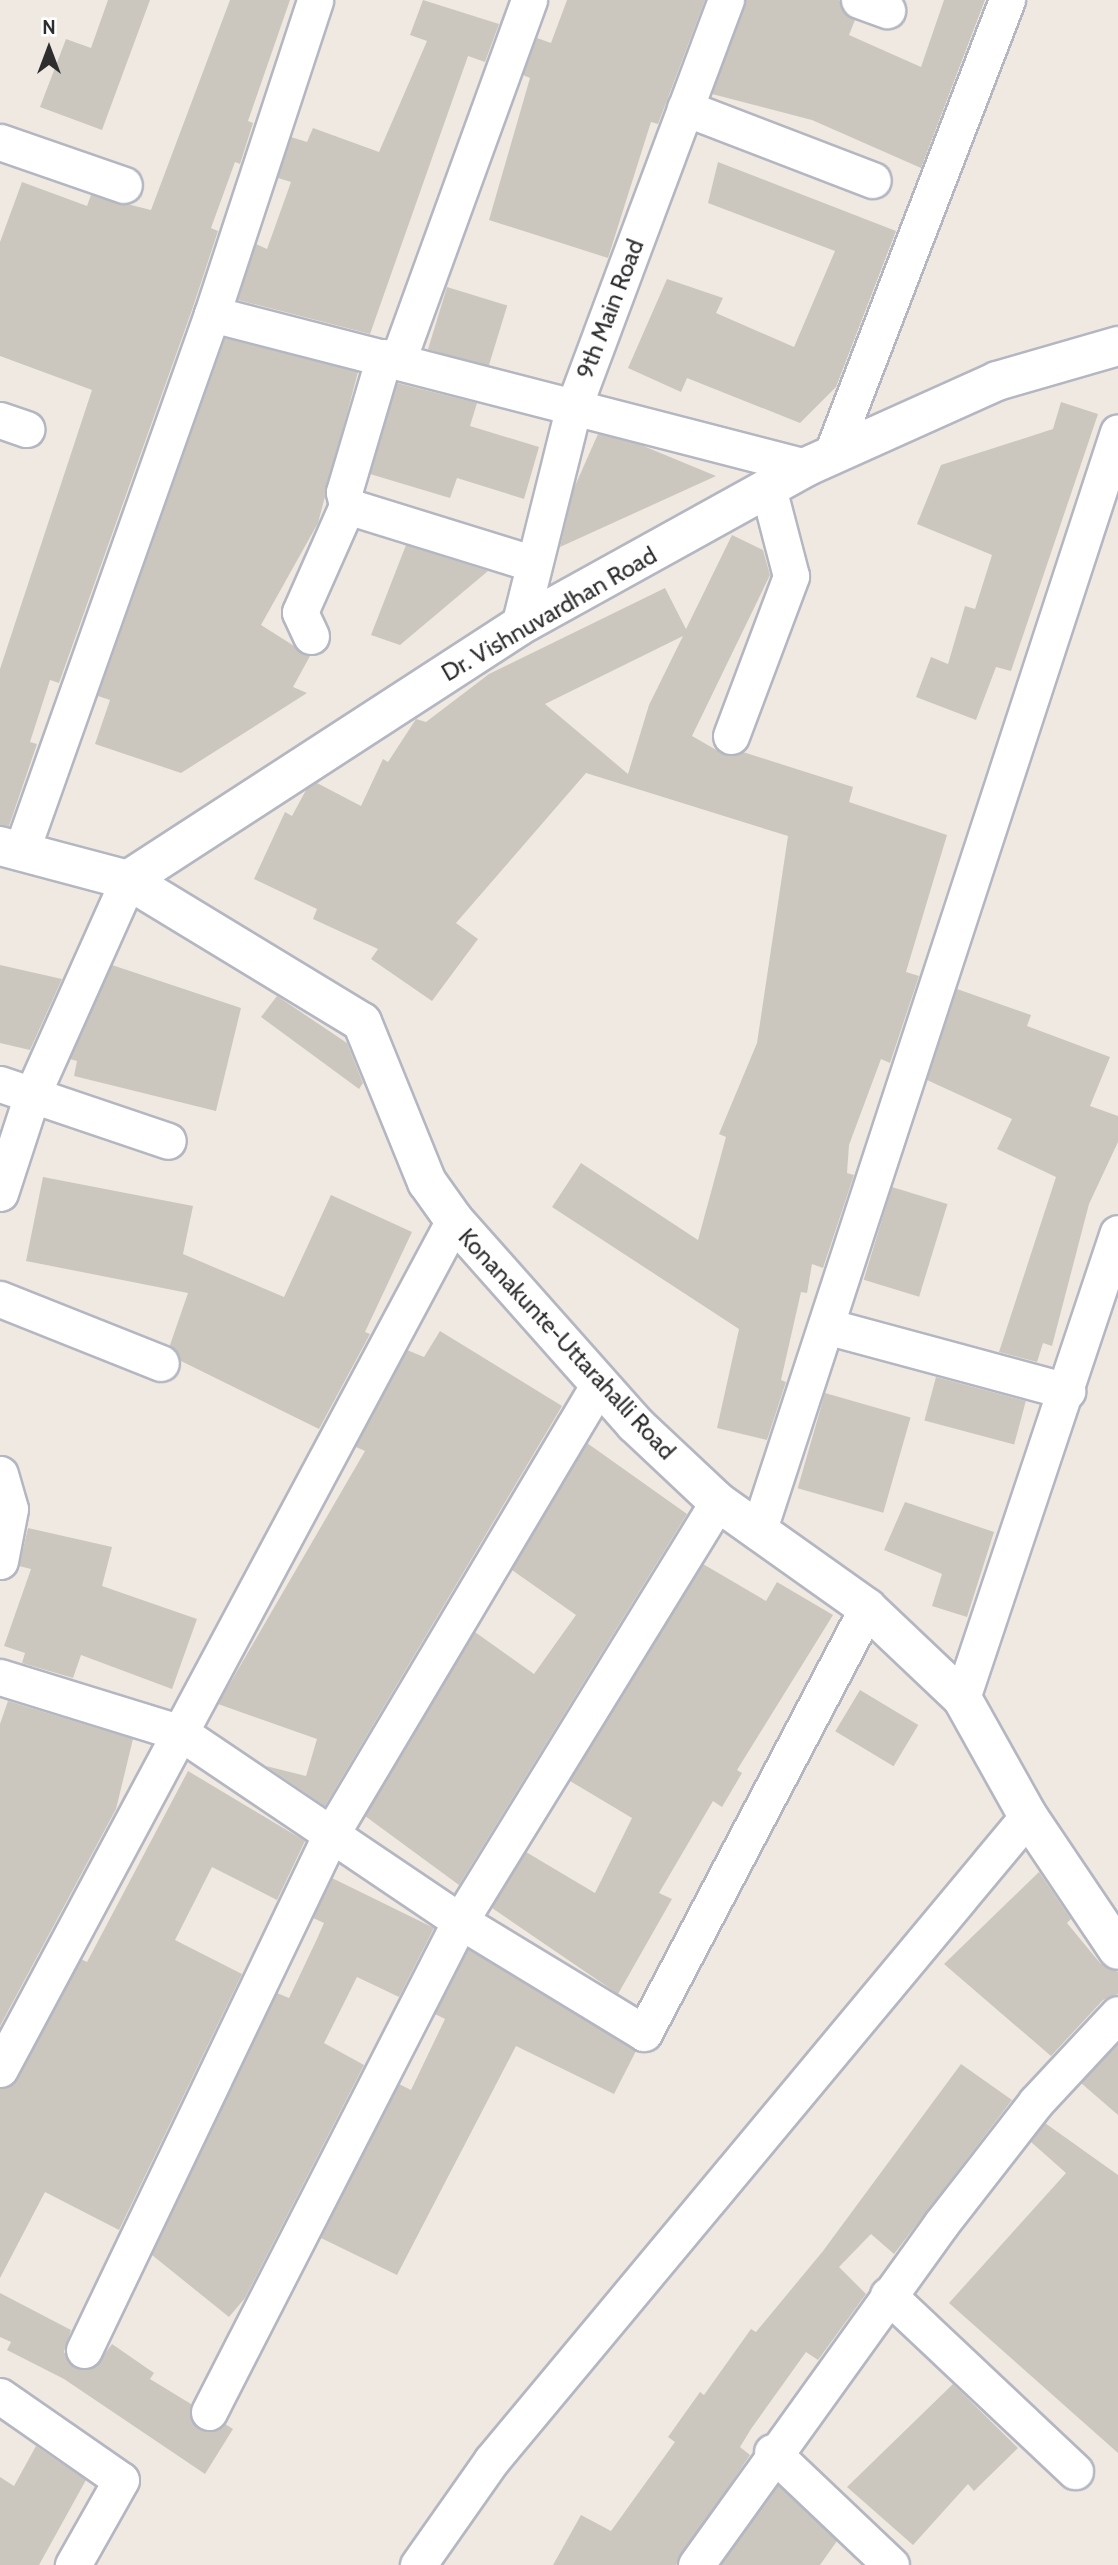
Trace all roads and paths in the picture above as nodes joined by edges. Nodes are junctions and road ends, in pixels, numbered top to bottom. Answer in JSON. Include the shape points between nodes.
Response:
{"nodes":[{"id":1,"x":315,"y":0,"type":"edge"},
{"id":2,"x":529,"y":0,"type":"edge"},
{"id":3,"x":726,"y":0,"type":"edge"},
{"id":4,"x":1007,"y":0,"type":"edge"},
{"id":5,"x":685,"y":108,"type":"junction"},
{"id":6,"x":0,"y":142,"type":"edge"},
{"id":7,"x":873,"y":180,"type":"dead end"},
{"id":8,"x":124,"y":185,"type":"dead end"},
{"id":9,"x":212,"y":314,"type":"junction"},
{"id":10,"x":1118,"y":346,"type":"edge"},
{"id":11,"x":391,"y":359,"type":"junction"},
{"id":12,"x":573,"y":406,"type":"junction"},
{"id":13,"x":1118,"y":432,"type":"edge"},
{"id":14,"x":818,"y":461,"type":"junction"},
{"id":15,"x":768,"y":488,"type":"junction"},
{"id":16,"x":347,"y":506,"type":"junction"},
{"id":17,"x":531,"y":563,"type":"junction"},
{"id":18,"x":519,"y":626,"type":"junction"},
{"id":19,"x":311,"y":636,"type":"dead end"},
{"id":20,"x":732,"y":736,"type":"dead end"},
{"id":21,"x":11,"y":848,"type":"edge"},
{"id":22,"x":128,"y":880,"type":"junction"},
{"id":23,"x":16,"y":1090,"type":"edge"},
{"id":24,"x":168,"y":1141,"type":"dead end"},
{"id":25,"x":0,"y":1193,"type":"edge"},
{"id":26,"x":454,"y":1220,"type":"junction"},
{"id":27,"x":1118,"y":1233,"type":"edge"},
{"id":28,"x":0,"y":1299,"type":"edge"},
{"id":29,"x":825,"y":1326,"type":"junction"},
{"id":30,"x":160,"y":1363,"type":"dead end"},
{"id":31,"x":599,"y":1384,"type":"junction"},
{"id":32,"x":1067,"y":1391,"type":"junction"},
{"id":33,"x":0,"y":1474,"type":"edge"},
{"id":34,"x":718,"y":1502,"type":"junction"},
{"id":35,"x":758,"y":1532,"type":"junction"},
{"id":36,"x":0,"y":1561,"type":"edge"},
{"id":37,"x":867,"y":1608,"type":"junction"},
{"id":38,"x":2,"y":1683,"type":"edge"},
{"id":39,"x":962,"y":1698,"type":"junction"},
{"id":40,"x":181,"y":1732,"type":"junction"},
{"id":41,"x":1028,"y":1816,"type":"junction"},
{"id":42,"x":330,"y":1836,"type":"junction"},
{"id":43,"x":460,"y":1921,"type":"junction"},
{"id":44,"x":1118,"y":1950,"type":"edge"},
{"id":45,"x":1118,"y":2014,"type":"edge"},
{"id":46,"x":1,"y":2065,"type":"edge"},
{"id":47,"x":888,"y":2295,"type":"junction"},
{"id":48,"x":85,"y":2350,"type":"dead end"},
{"id":49,"x":0,"y":2396,"type":"edge"},
{"id":50,"x":209,"y":2412,"type":"dead end"},
{"id":51,"x":772,"y":2452,"type":"junction"},
{"id":52,"x":1075,"y":2471,"type":"dead end"},
{"id":53,"x":82,"y":2562,"type":"edge"},
{"id":54,"x":418,"y":2565,"type":"edge"},
{"id":55,"x":696,"y":2565,"type":"edge"},
{"id":56,"x":891,"y":2565,"type":"edge"}],
"edges":[{"from":1,"to":9,"type":"street"},
{"from":2,"to":11,"type":"street"},
{"from":3,"to":5,"type":"street","name":"9th Main Road"},
{"from":4,"to":14,"type":"street"},
{"from":5,"to":7,"type":"street"},
{"from":5,"to":12,"type":"street","name":"9th Main Road"},
{"from":6,"to":8,"type":"street"},
{"from":9,"to":11,"type":"street"},
{"from":9,"to":21,"type":"street"},
{"from":10,"to":14,"type":"main road","name":"Dr. Vishnuvardhan Road","via":[[997,381]]},
{"from":11,"to":12,"type":"street"},
{"from":11,"to":16,"type":"street","via":[[344,492]]},
{"from":12,"to":14,"type":"street"},
{"from":12,"to":17,"type":"street","name":"9th Main Road"},
{"from":13,"to":29,"type":"street"},
{"from":14,"to":15,"type":"main road","name":"Dr. Vishnuvardhan Road"},
{"from":15,"to":18,"type":"main road","name":"Dr. Vishnuvardhan Road"},
{"from":15,"to":20,"type":"street","via":[[791,576]]},
{"from":16,"to":17,"type":"street"},
{"from":16,"to":19,"type":"street","via":[[300,612]]},
{"from":17,"to":18,"type":"street","name":"9th Main Road"},
{"from":18,"to":22,"type":"main road","name":"Dr. Vishnuvardhan Road"},
{"from":21,"to":22,"type":"main road"},
{"from":22,"to":23,"type":"street"},
{"from":22,"to":26,"type":"main road","name":"Konanakunte-Uttarahalli Road","via":[[362,1022],[427,1182]]},
{"from":23,"to":24,"type":"street"},
{"from":23,"to":25,"type":"street"},
{"from":26,"to":31,"type":"main road","name":"Konanakunte-Uttarahalli Road"},
{"from":26,"to":40,"type":"street"},
{"from":27,"to":32,"type":"street"},
{"from":28,"to":30,"type":"street"},
{"from":29,"to":32,"type":"street"},
{"from":29,"to":35,"type":"street"},
{"from":31,"to":34,"type":"main road","name":"Konanakunte-Uttarahalli Road"},
{"from":31,"to":42,"type":"street"},
{"from":32,"to":39,"type":"street"},
{"from":33,"to":36,"type":"street","via":[[10,1508]]},
{"from":34,"to":35,"type":"main road","name":"Konanakunte-Uttarahalli Road"},
{"from":34,"to":43,"type":"street"},
{"from":35,"to":37,"type":"main road","name":"Konanakunte-Uttarahalli Road"},
{"from":37,"to":39,"type":"main road","name":"Konanakunte-Uttarahalli Road"},
{"from":37,"to":43,"type":"street","via":[[644,2033]]},
{"from":38,"to":40,"type":"street"},
{"from":39,"to":41,"type":"main road","name":"Konanakunte-Uttarahalli Road"},
{"from":40,"to":42,"type":"street"},
{"from":40,"to":46,"type":"street"},
{"from":41,"to":44,"type":"main road","name":"Konanakunte-Uttarahalli Road"},
{"from":41,"to":54,"type":"street","via":[[491,2461]]},
{"from":42,"to":43,"type":"street"},
{"from":42,"to":48,"type":"street"},
{"from":43,"to":50,"type":"street"},
{"from":45,"to":47,"type":"street","via":[[1036,2102]]},
{"from":47,"to":51,"type":"street"},
{"from":47,"to":52,"type":"street"},
{"from":49,"to":53,"type":"street","via":[[121,2480]]},
{"from":51,"to":55,"type":"street"},
{"from":51,"to":56,"type":"street"}]}
